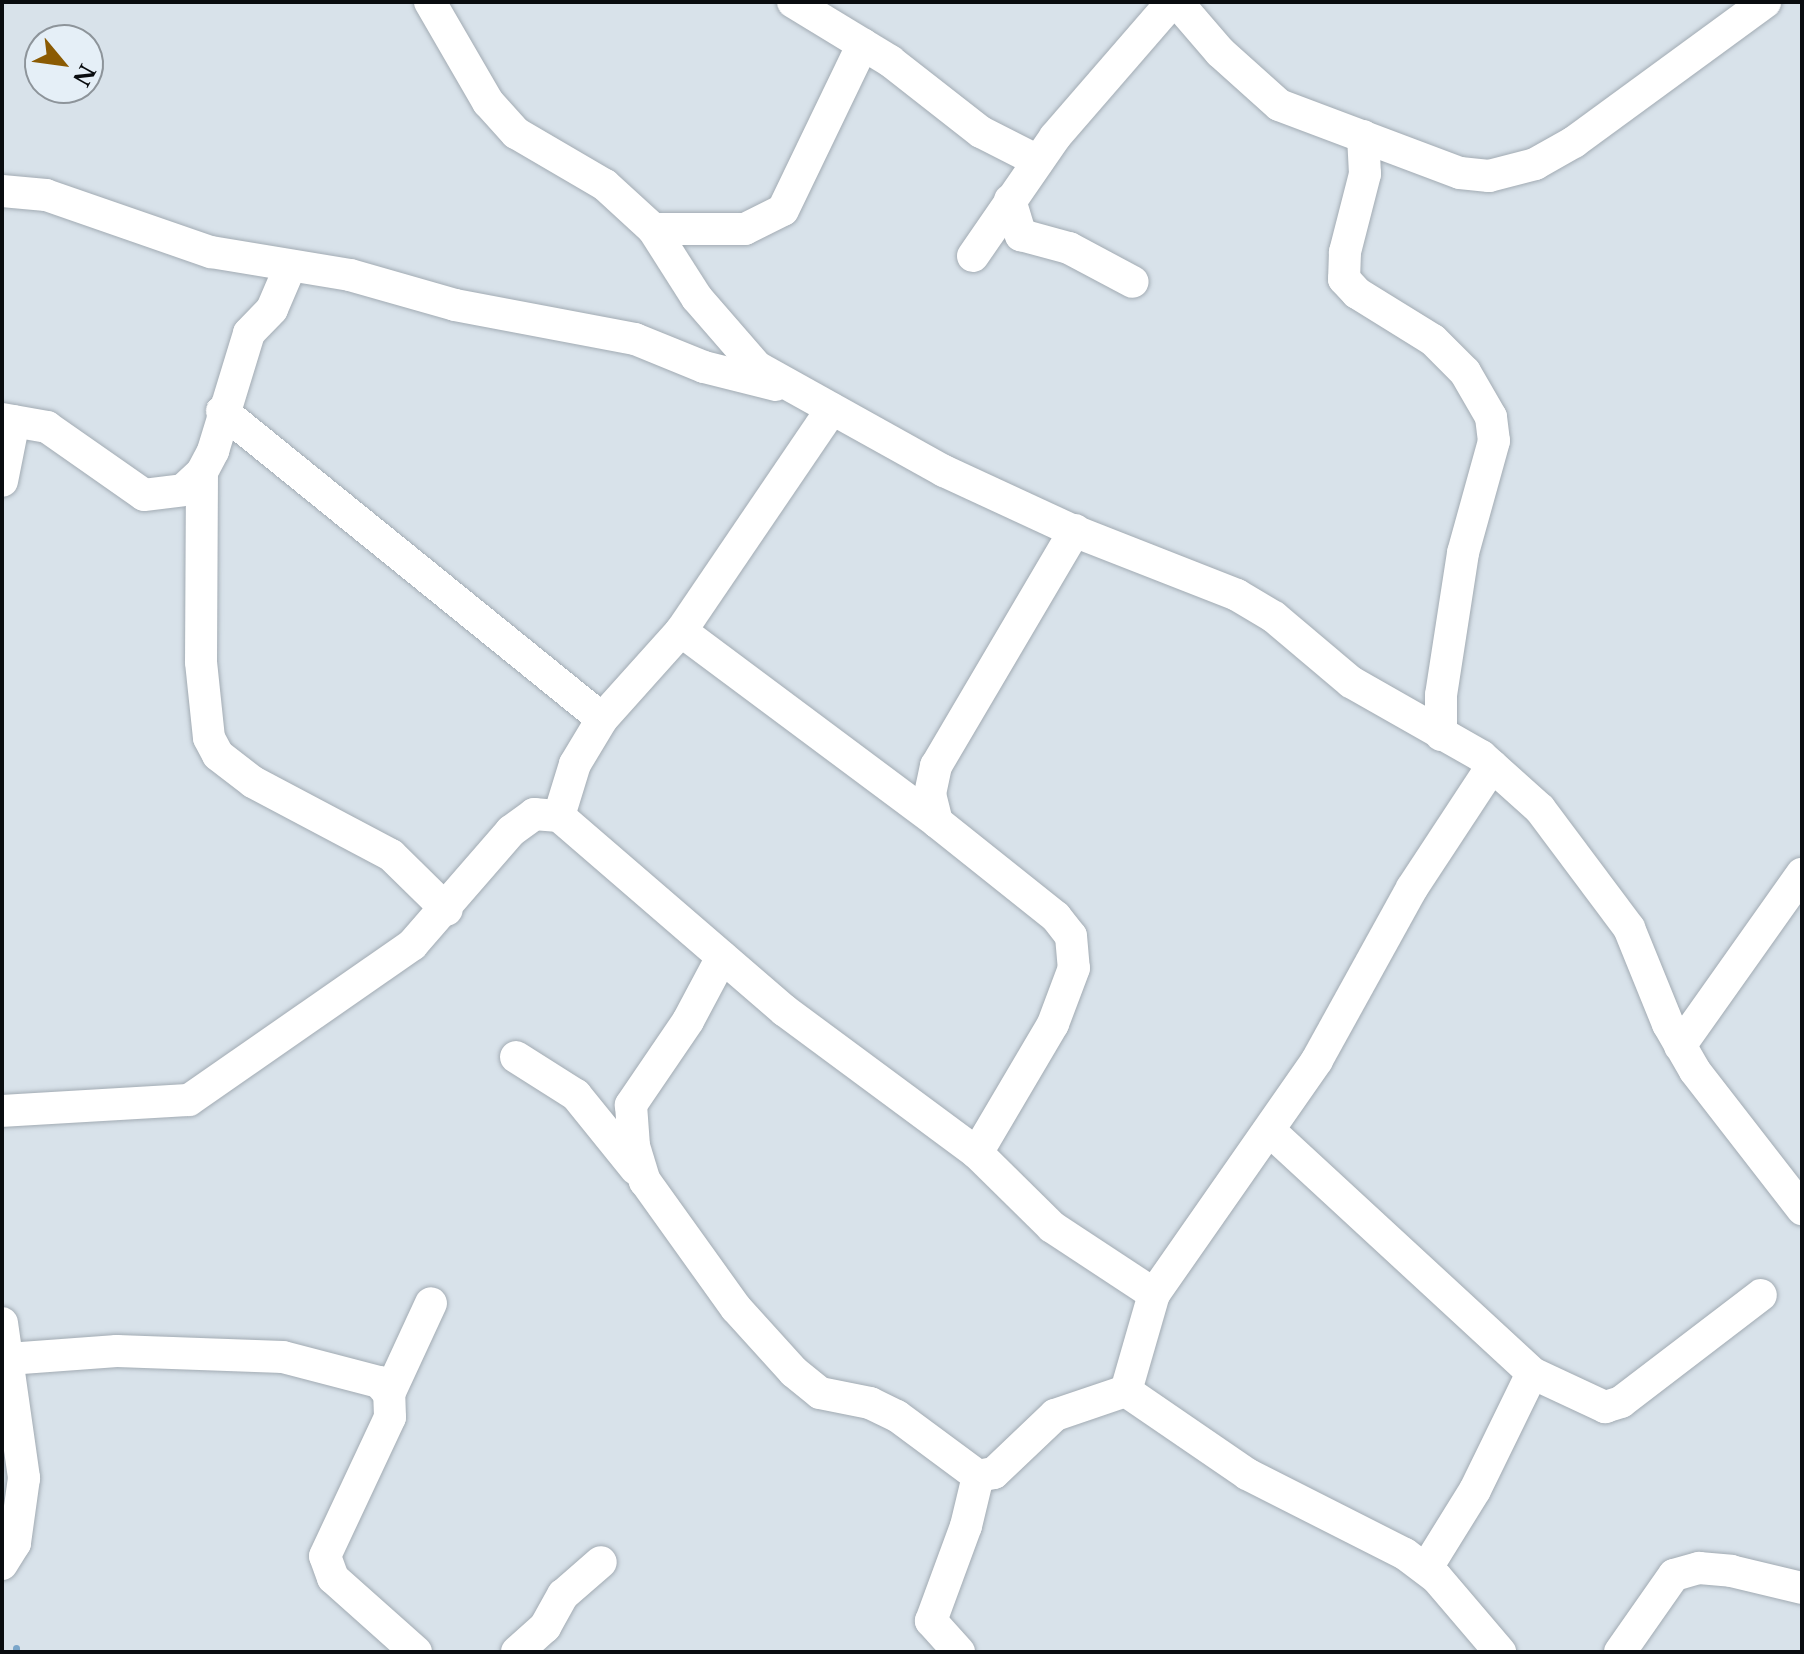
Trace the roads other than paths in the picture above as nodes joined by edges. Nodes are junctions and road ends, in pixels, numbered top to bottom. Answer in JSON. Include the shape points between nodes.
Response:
{"nodes":[{"id":1,"x":430,"y":2,"type":"edge"},
{"id":2,"x":793,"y":2,"type":"edge"},
{"id":3,"x":1174,"y":2,"type":"edge"},
{"id":4,"x":1765,"y":2,"type":"edge"},
{"id":5,"x":863,"y":44,"type":"junction"},
{"id":6,"x":1363,"y":136,"type":"junction"},
{"id":7,"x":1038,"y":161,"type":"junction"},
{"id":8,"x":2,"y":191,"type":"edge"},
{"id":9,"x":1008,"y":213,"type":"junction"},
{"id":10,"x":653,"y":229,"type":"junction"},
{"id":11,"x":973,"y":256,"type":"dead end"},
{"id":12,"x":290,"y":267,"type":"junction"},
{"id":13,"x":1133,"y":282,"type":"dead end"},
{"id":14,"x":787,"y":388,"type":"junction"},
{"id":15,"x":832,"y":409,"type":"junction"},
{"id":16,"x":222,"y":411,"type":"junction"},
{"id":17,"x":8,"y":420,"type":"edge"},
{"id":18,"x":202,"y":472,"type":"junction"},
{"id":19,"x":2,"y":481,"type":"edge"},
{"id":20,"x":1075,"y":530,"type":"junction"},
{"id":21,"x":681,"y":631,"type":"junction"},
{"id":22,"x":602,"y":719,"type":"junction"},
{"id":23,"x":1441,"y":735,"type":"junction"},
{"id":24,"x":1492,"y":766,"type":"junction"},
{"id":25,"x":559,"y":816,"type":"junction"},
{"id":26,"x":937,"y":822,"type":"junction"},
{"id":27,"x":1802,"y":874,"type":"edge"},
{"id":28,"x":447,"y":910,"type":"junction"},
{"id":29,"x":722,"y":957,"type":"junction"},
{"id":30,"x":1680,"y":1046,"type":"junction"},
{"id":31,"x":516,"y":1057,"type":"dead end"},
{"id":32,"x":2,"y":1111,"type":"edge"},
{"id":33,"x":1270,"y":1131,"type":"junction"},
{"id":34,"x":977,"y":1153,"type":"junction"},
{"id":35,"x":645,"y":1181,"type":"junction"},
{"id":36,"x":1802,"y":1209,"type":"edge"},
{"id":37,"x":1154,"y":1294,"type":"junction"},
{"id":38,"x":1761,"y":1295,"type":"dead end"},
{"id":39,"x":431,"y":1303,"type":"dead end"},
{"id":40,"x":2,"y":1323,"type":"edge"},
{"id":41,"x":8,"y":1359,"type":"junction"},
{"id":42,"x":1532,"y":1373,"type":"junction"},
{"id":43,"x":1126,"y":1391,"type":"junction"},
{"id":44,"x":389,"y":1394,"type":"junction"},
{"id":45,"x":978,"y":1476,"type":"junction"},
{"id":46,"x":601,"y":1562,"type":"dead end"},
{"id":47,"x":2,"y":1564,"type":"edge"},
{"id":48,"x":1426,"y":1569,"type":"junction"},
{"id":49,"x":1802,"y":1587,"type":"edge"},
{"id":50,"x":416,"y":1652,"type":"edge"},
{"id":51,"x":517,"y":1652,"type":"edge"},
{"id":52,"x":959,"y":1652,"type":"edge"},
{"id":53,"x":1500,"y":1652,"type":"edge"},
{"id":54,"x":1620,"y":1652,"type":"edge"}],
"edges":[{"from":1,"to":10,"type":"street","via":[[488,102],[516,133],[605,185]]},
{"from":2,"to":5,"type":"street"},
{"from":3,"to":6,"type":"street","via":[[1279,105]]},
{"from":3,"to":7,"type":"street"},
{"from":4,"to":6,"type":"street","via":[[1574,142],[1522,168],[1489,176],[1460,173]]},
{"from":5,"to":7,"type":"street","via":[[981,132]]},
{"from":5,"to":10,"type":"street","via":[[783,210],[745,229]]},
{"from":6,"to":23,"type":"street","via":[[1365,174],[1345,252],[1344,279],[1357,293],[1433,340],[1465,372],[1491,417],[1494,441],[1463,553],[1441,695]]},
{"from":7,"to":9,"type":"street"},
{"from":8,"to":12,"type":"street","via":[[46,195],[211,252]]},
{"from":9,"to":11,"type":"street"},
{"from":9,"to":13,"type":"street","via":[[1021,235],[1069,248]]},
{"from":10,"to":14,"type":"street","via":[[697,298],[757,367]]},
{"from":12,"to":14,"type":"street","via":[[377,281],[455,305],[635,339],[704,367]]},
{"from":12,"to":16,"type":"street","via":[[272,309],[249,333]]},
{"from":14,"to":15,"type":"street"},
{"from":15,"to":20,"type":"street","via":[[944,471]]},
{"from":15,"to":21,"type":"street"},
{"from":16,"to":18,"type":"street"},
{"from":16,"to":22,"type":"street"},
{"from":17,"to":18,"type":"street","via":[[47,427],[144,495],[183,490]]},
{"from":17,"to":19,"type":"street"},
{"from":18,"to":28,"type":"street","via":[[201,662],[209,738],[218,755],[253,782],[391,855]]},
{"from":20,"to":23,"type":"street","via":[[1237,595],[1274,617],[1351,682]]},
{"from":20,"to":26,"type":"street","via":[[936,766],[930,794]]},
{"from":21,"to":22,"type":"street"},
{"from":21,"to":26,"type":"street"},
{"from":22,"to":25,"type":"street","via":[[575,764]]},
{"from":23,"to":24,"type":"street"},
{"from":24,"to":30,"type":"street","via":[[1540,809],[1629,928]]},
{"from":24,"to":33,"type":"street","via":[[1412,888],[1317,1060]]},
{"from":25,"to":28,"type":"street","via":[[534,814],[511,831]]},
{"from":25,"to":29,"type":"street"},
{"from":26,"to":34,"type":"street","via":[[1056,917],[1071,936],[1074,968],[1053,1024]]},
{"from":27,"to":30,"type":"street"},
{"from":28,"to":32,"type":"street","via":[[412,945],[189,1100]]},
{"from":29,"to":34,"type":"street"},
{"from":29,"to":35,"type":"street","via":[[688,1021],[631,1105],[634,1146]]},
{"from":30,"to":36,"type":"street"},
{"from":31,"to":35,"type":"street","via":[[576,1095]]},
{"from":33,"to":37,"type":"street"},
{"from":33,"to":42,"type":"street"},
{"from":34,"to":37,"type":"street","via":[[1052,1227]]},
{"from":35,"to":45,"type":"street","via":[[736,1308],[794,1372],[820,1393],[870,1403],[897,1416]]},
{"from":37,"to":43,"type":"street"},
{"from":38,"to":42,"type":"street","via":[[1621,1402],[1605,1407]]},
{"from":39,"to":44,"type":"street"},
{"from":40,"to":41,"type":"street"},
{"from":41,"to":44,"type":"street","via":[[117,1351],[283,1357],[379,1382]]},
{"from":41,"to":47,"type":"street","via":[[24,1478],[15,1543]]},
{"from":42,"to":48,"type":"street","via":[[1475,1490]]},
{"from":43,"to":45,"type":"street","via":[[1055,1415],[1008,1464]]},
{"from":43,"to":48,"type":"street","via":[[1247,1474]]},
{"from":44,"to":50,"type":"street","via":[[390,1417],[325,1556],[333,1578]]},
{"from":45,"to":52,"type":"street","via":[[966,1526],[931,1621]]},
{"from":46,"to":51,"type":"street","via":[[563,1595],[545,1627]]},
{"from":48,"to":53,"type":"street"},
{"from":49,"to":54,"type":"street","via":[[1731,1571],[1699,1568],[1674,1575]]}]}
